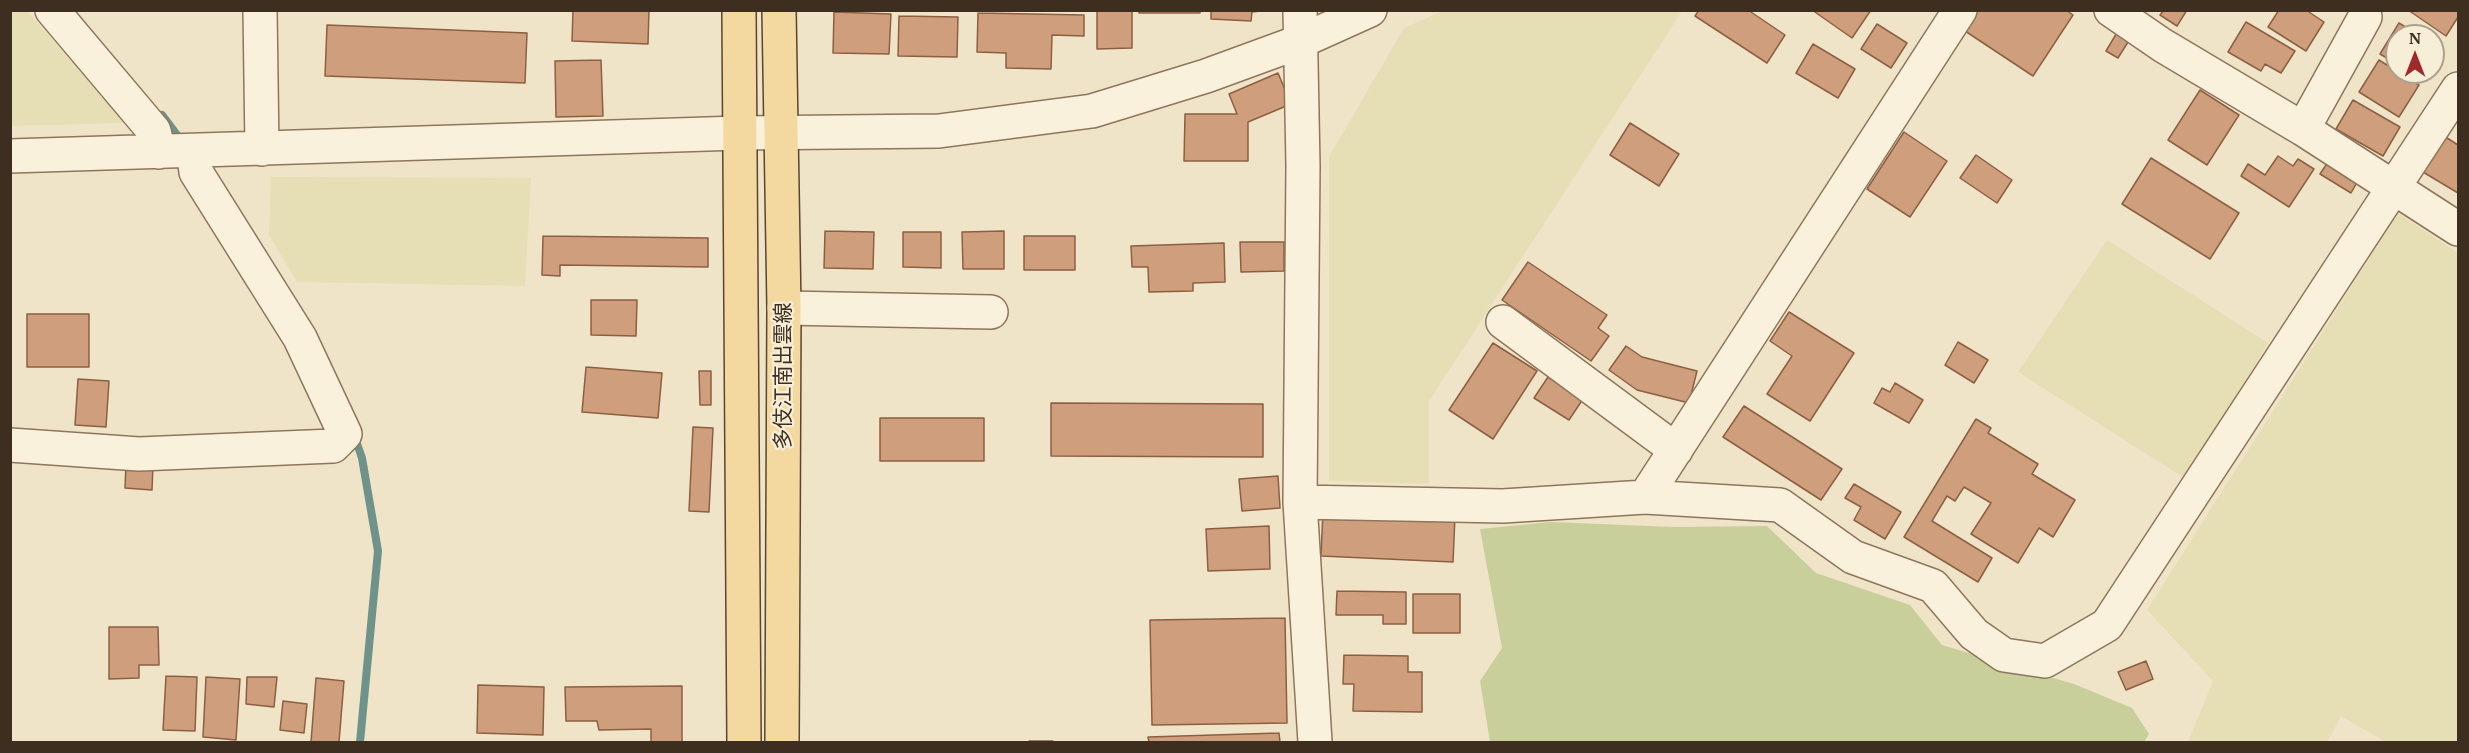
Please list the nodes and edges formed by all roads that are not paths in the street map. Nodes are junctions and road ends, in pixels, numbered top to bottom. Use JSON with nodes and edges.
{"nodes":[{"id":1,"x":52,"y":10,"type":"edge"},
{"id":2,"x":260,"y":10,"type":"edge"},
{"id":3,"x":738,"y":10,"type":"edge"},
{"id":4,"x":778,"y":10,"type":"edge"},
{"id":5,"x":1370,"y":10,"type":"edge"},
{"id":6,"x":1959,"y":10,"type":"edge"},
{"id":7,"x":2111,"y":10,"type":"edge"},
{"id":8,"x":2365,"y":17,"type":"dead end"},
{"id":9,"x":1300,"y":26,"type":"edge"},
{"id":10,"x":2458,"y":89,"type":"edge"},
{"id":11,"x":2303,"y":129,"type":"junction"},
{"id":12,"x":781,"y":132,"type":"junction"},
{"id":13,"x":740,"y":133,"type":"junction"},
{"id":14,"x":262,"y":149,"type":"junction"},
{"id":15,"x":193,"y":151,"type":"junction"},
{"id":16,"x":159,"y":152,"type":"junction"},
{"id":17,"x":10,"y":156,"type":"edge"},
{"id":18,"x":2395,"y":188,"type":"junction"},
{"id":19,"x":2458,"y":230,"type":"edge"},
{"id":20,"x":784,"y":308,"type":"junction"},
{"id":21,"x":991,"y":312,"type":"dead end"},
{"id":22,"x":1503,"y":322,"type":"dead end"},
{"id":23,"x":10,"y":445,"type":"edge"},
{"id":24,"x":1676,"y":450,"type":"junction"},
{"id":25,"x":1645,"y":497,"type":"junction"},
{"id":26,"x":1300,"y":502,"type":"junction"},
{"id":27,"x":744,"y":742,"type":"edge"},
{"id":28,"x":783,"y":742,"type":"edge"},
{"id":29,"x":1315,"y":742,"type":"edge"}],
"edges":[{"from":1,"to":16,"type":"street"},
{"from":2,"to":14,"type":"street"},
{"from":3,"to":13,"type":"main road","name":"多伎江南出雲線"},
{"from":4,"to":12,"type":"main road","name":"多伎江南出雲線"},
{"from":5,"to":9,"type":"street"},
{"from":6,"to":24,"type":"street"},
{"from":7,"to":11,"type":"street"},
{"from":8,"to":11,"type":"street"},
{"from":9,"to":12,"type":"street"},
{"from":9,"to":26,"type":"street"},
{"from":10,"to":18,"type":"street"},
{"from":11,"to":18,"type":"street"},
{"from":12,"to":13,"type":"street"},
{"from":12,"to":20,"type":"main road","name":"多伎江南出雲線"},
{"from":13,"to":14,"type":"street"},
{"from":13,"to":27,"type":"main road","name":"多伎江南出雲線"},
{"from":14,"to":15,"type":"street"},
{"from":15,"to":16,"type":"street"},
{"from":15,"to":23,"type":"street"},
{"from":16,"to":17,"type":"street"},
{"from":18,"to":19,"type":"street"},
{"from":18,"to":25,"type":"street"},
{"from":20,"to":21,"type":"street"},
{"from":20,"to":28,"type":"main road","name":"多伎江南出雲線"},
{"from":22,"to":24,"type":"street"},
{"from":24,"to":25,"type":"street"},
{"from":25,"to":26,"type":"street"},
{"from":26,"to":29,"type":"street"}]}
